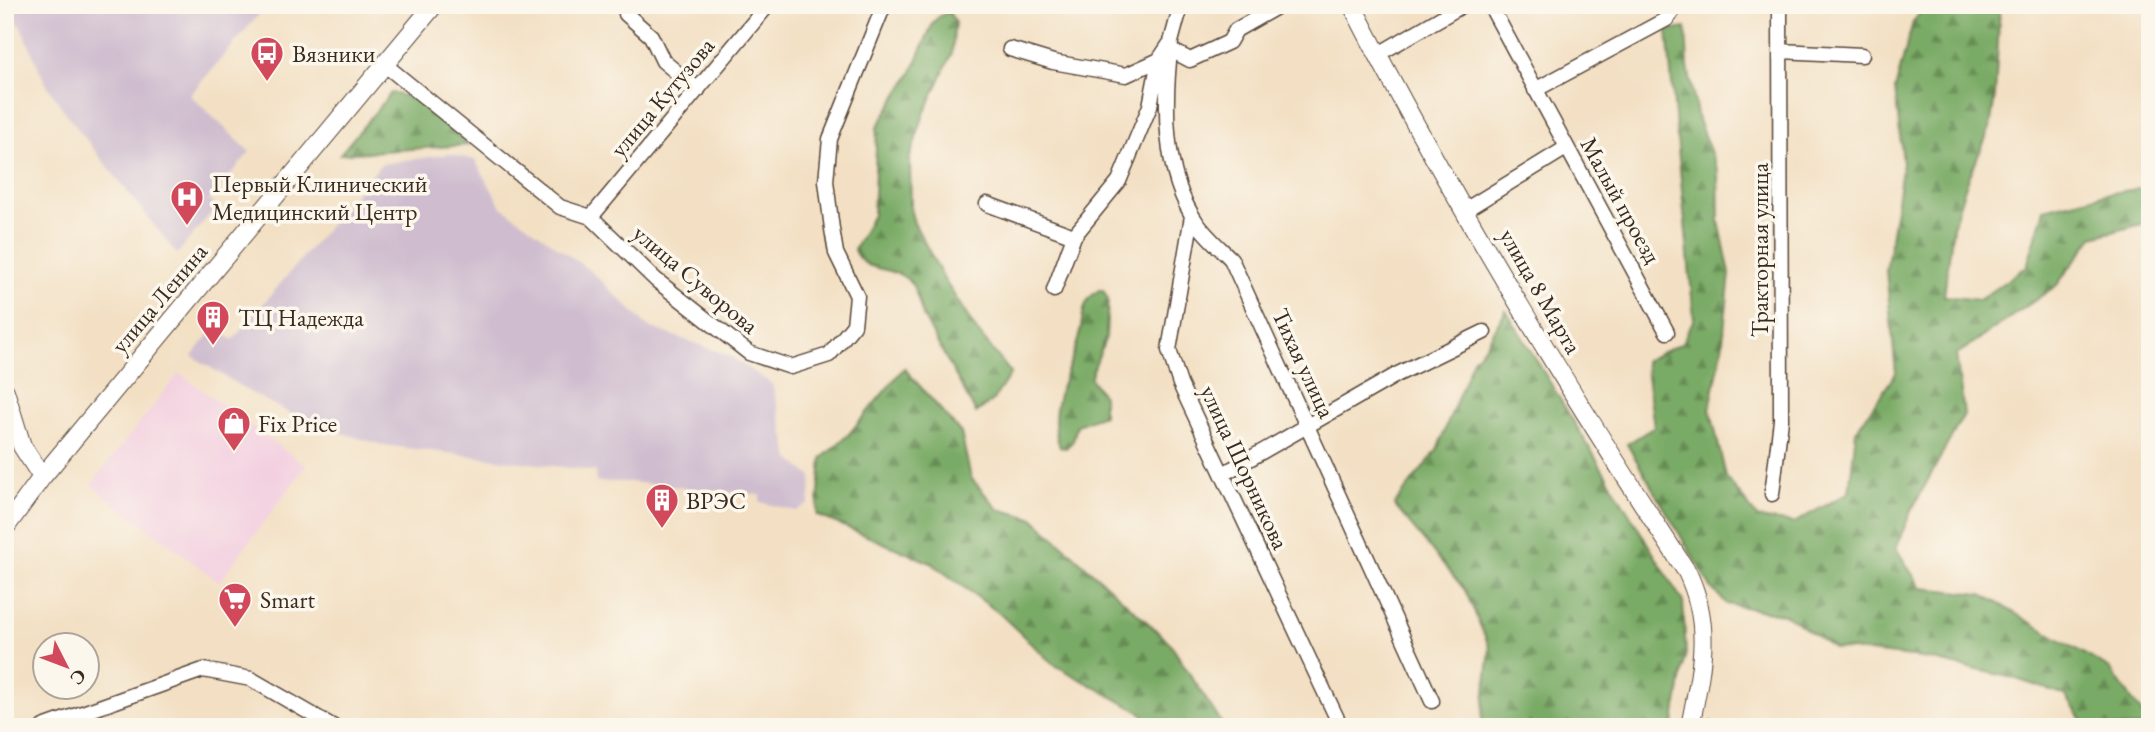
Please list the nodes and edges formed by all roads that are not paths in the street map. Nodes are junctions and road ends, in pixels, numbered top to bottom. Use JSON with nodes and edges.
{"nodes":[{"id":1,"x":434,"y":5,"type":"edge"},
{"id":2,"x":768,"y":5,"type":"edge"},
{"id":3,"x":884,"y":5,"type":"edge"},
{"id":4,"x":1181,"y":5,"type":"edge"},
{"id":5,"x":1280,"y":5,"type":"edge"},
{"id":6,"x":1352,"y":5,"type":"edge"},
{"id":7,"x":1463,"y":5,"type":"edge"},
{"id":8,"x":1490,"y":5,"type":"edge"},
{"id":9,"x":1677,"y":5,"type":"edge"},
{"id":10,"x":1780,"y":5,"type":"edge"},
{"id":11,"x":626,"y":14,"type":"dead end"},
{"id":12,"x":1171,"y":46,"type":"junction"},
{"id":13,"x":1010,"y":49,"type":"dead end"},
{"id":14,"x":1781,"y":51,"type":"junction"},
{"id":15,"x":1377,"y":55,"type":"junction"},
{"id":16,"x":1862,"y":55,"type":"dead end"},
{"id":17,"x":1159,"y":60,"type":"junction"},
{"id":18,"x":384,"y":64,"type":"junction"},
{"id":19,"x":698,"y":90,"type":"junction"},
{"id":20,"x":1535,"y":90,"type":"junction"},
{"id":21,"x":1566,"y":148,"type":"junction"},
{"id":22,"x":987,"y":204,"type":"dead end"},
{"id":23,"x":1465,"y":210,"type":"junction"},
{"id":24,"x":1192,"y":216,"type":"junction"},
{"id":25,"x":591,"y":217,"type":"junction"},
{"id":26,"x":1074,"y":236,"type":"junction"},
{"id":27,"x":1054,"y":290,"type":"dead end"},
{"id":28,"x":1483,"y":332,"type":"dead end"},
{"id":29,"x":1667,"y":332,"type":"dead end"},
{"id":30,"x":5,"y":391,"type":"edge"},
{"id":31,"x":1308,"y":426,"type":"junction"},
{"id":32,"x":1223,"y":474,"type":"junction"},
{"id":33,"x":42,"y":477,"type":"junction"},
{"id":34,"x":1772,"y":494,"type":"dead end"},
{"id":35,"x":5,"y":528,"type":"edge"},
{"id":36,"x":1432,"y":701,"type":"dead end"},
{"id":37,"x":1690,"y":725,"type":"edge"},
{"id":38,"x":43,"y":727,"type":"edge"},
{"id":39,"x":334,"y":727,"type":"edge"},
{"id":40,"x":1341,"y":727,"type":"edge"},
{"id":41,"x":1714,"y":727,"type":"edge"}],
"edges":[{"from":1,"to":18,"type":"main road","name":"улица Ленина"},
{"from":2,"to":19,"type":"street","name":"улица Кутузова"},
{"from":3,"to":25,"type":"street","name":"улица Суворова"},
{"from":4,"to":12,"type":"street"},
{"from":5,"to":12,"type":"street"},
{"from":6,"to":15,"type":"main road","name":"улица 8 Марта"},
{"from":7,"to":15,"type":"street"},
{"from":8,"to":20,"type":"street","name":"Малый проезд"},
{"from":9,"to":20,"type":"street"},
{"from":10,"to":14,"type":"street","name":"Тракторная улица"},
{"from":11,"to":19,"type":"street"},
{"from":12,"to":17,"type":"street"},
{"from":12,"to":24,"type":"street","name":"Тихая улица"},
{"from":13,"to":17,"type":"street"},
{"from":14,"to":16,"type":"street"},
{"from":14,"to":34,"type":"street","name":"Тракторная улица"},
{"from":15,"to":23,"type":"main road","name":"улица 8 Марта"},
{"from":17,"to":26,"type":"street"},
{"from":18,"to":25,"type":"street","name":"улица Суворова"},
{"from":18,"to":33,"type":"main road","name":"улица Ленина"},
{"from":19,"to":25,"type":"street","name":"улица Кутузова"},
{"from":20,"to":21,"type":"street","name":"Малый проезд"},
{"from":21,"to":23,"type":"street"},
{"from":21,"to":29,"type":"street","name":"Малый проезд"},
{"from":22,"to":26,"type":"street"},
{"from":23,"to":37,"type":"main road","name":"улица 8 Марта"},
{"from":24,"to":31,"type":"street","name":"Тихая улица"},
{"from":24,"to":32,"type":"street","name":"улица Шорникова"},
{"from":26,"to":27,"type":"street"},
{"from":28,"to":31,"type":"street"},
{"from":30,"to":33,"type":"main road"},
{"from":31,"to":32,"type":"street"},
{"from":31,"to":36,"type":"street","name":"Тихая улица"},
{"from":32,"to":40,"type":"street","name":"улица Шорникова"},
{"from":33,"to":35,"type":"main road","name":"улица Ленина"},
{"from":37,"to":41,"type":"street"},
{"from":38,"to":39,"type":"street"}]}
